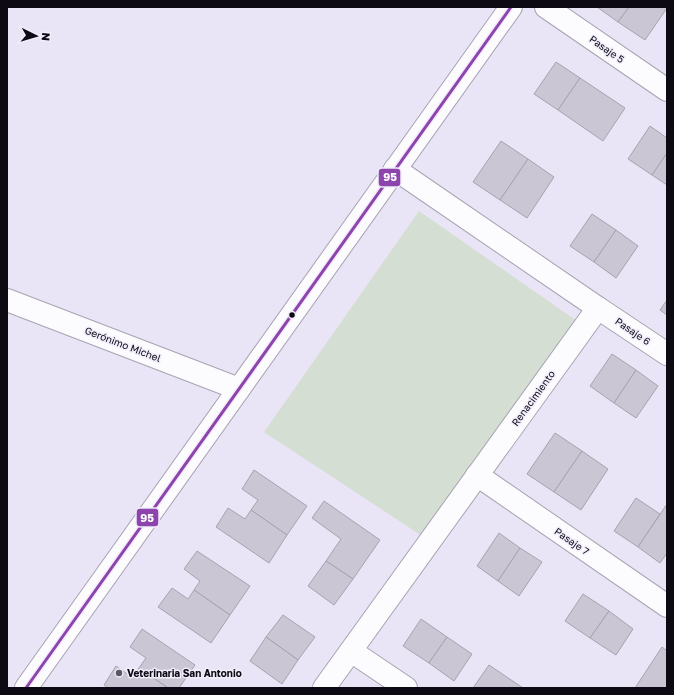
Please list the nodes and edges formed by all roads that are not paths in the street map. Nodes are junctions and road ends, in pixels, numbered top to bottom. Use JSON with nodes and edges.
{"nodes":[{"id":1,"x":511,"y":7,"type":"edge"},
{"id":2,"x":546,"y":7,"type":"edge"},
{"id":3,"x":667,"y":90,"type":"edge"},
{"id":4,"x":395,"y":169,"type":"junction"},
{"id":5,"x":7,"y":300,"type":"edge"},
{"id":6,"x":598,"y":308,"type":"junction"},
{"id":7,"x":667,"y":354,"type":"edge"},
{"id":8,"x":239,"y":389,"type":"junction"},
{"id":9,"x":477,"y":475,"type":"junction"},
{"id":10,"x":667,"y":606,"type":"edge"},
{"id":11,"x":351,"y":651,"type":"junction"},
{"id":12,"x":30,"y":686,"type":"edge"},
{"id":13,"x":324,"y":688,"type":"edge"},
{"id":14,"x":406,"y":688,"type":"edge"}],
"edges":[{"from":1,"to":4,"type":"street"},
{"from":2,"to":3,"type":"street","name":"Pasaje 5"},
{"from":4,"to":6,"type":"street"},
{"from":4,"to":8,"type":"street"},
{"from":5,"to":8,"type":"street","name":"Gerónimo Michel"},
{"from":6,"to":7,"type":"street","name":"Pasaje 6"},
{"from":6,"to":9,"type":"street","name":"Renacimiento"},
{"from":8,"to":12,"type":"street"},
{"from":9,"to":10,"type":"street","name":"Pasaje 7"},
{"from":9,"to":11,"type":"street","name":"Renacimiento"},
{"from":11,"to":13,"type":"street","name":"Renacimiento"},
{"from":11,"to":14,"type":"street"}]}
